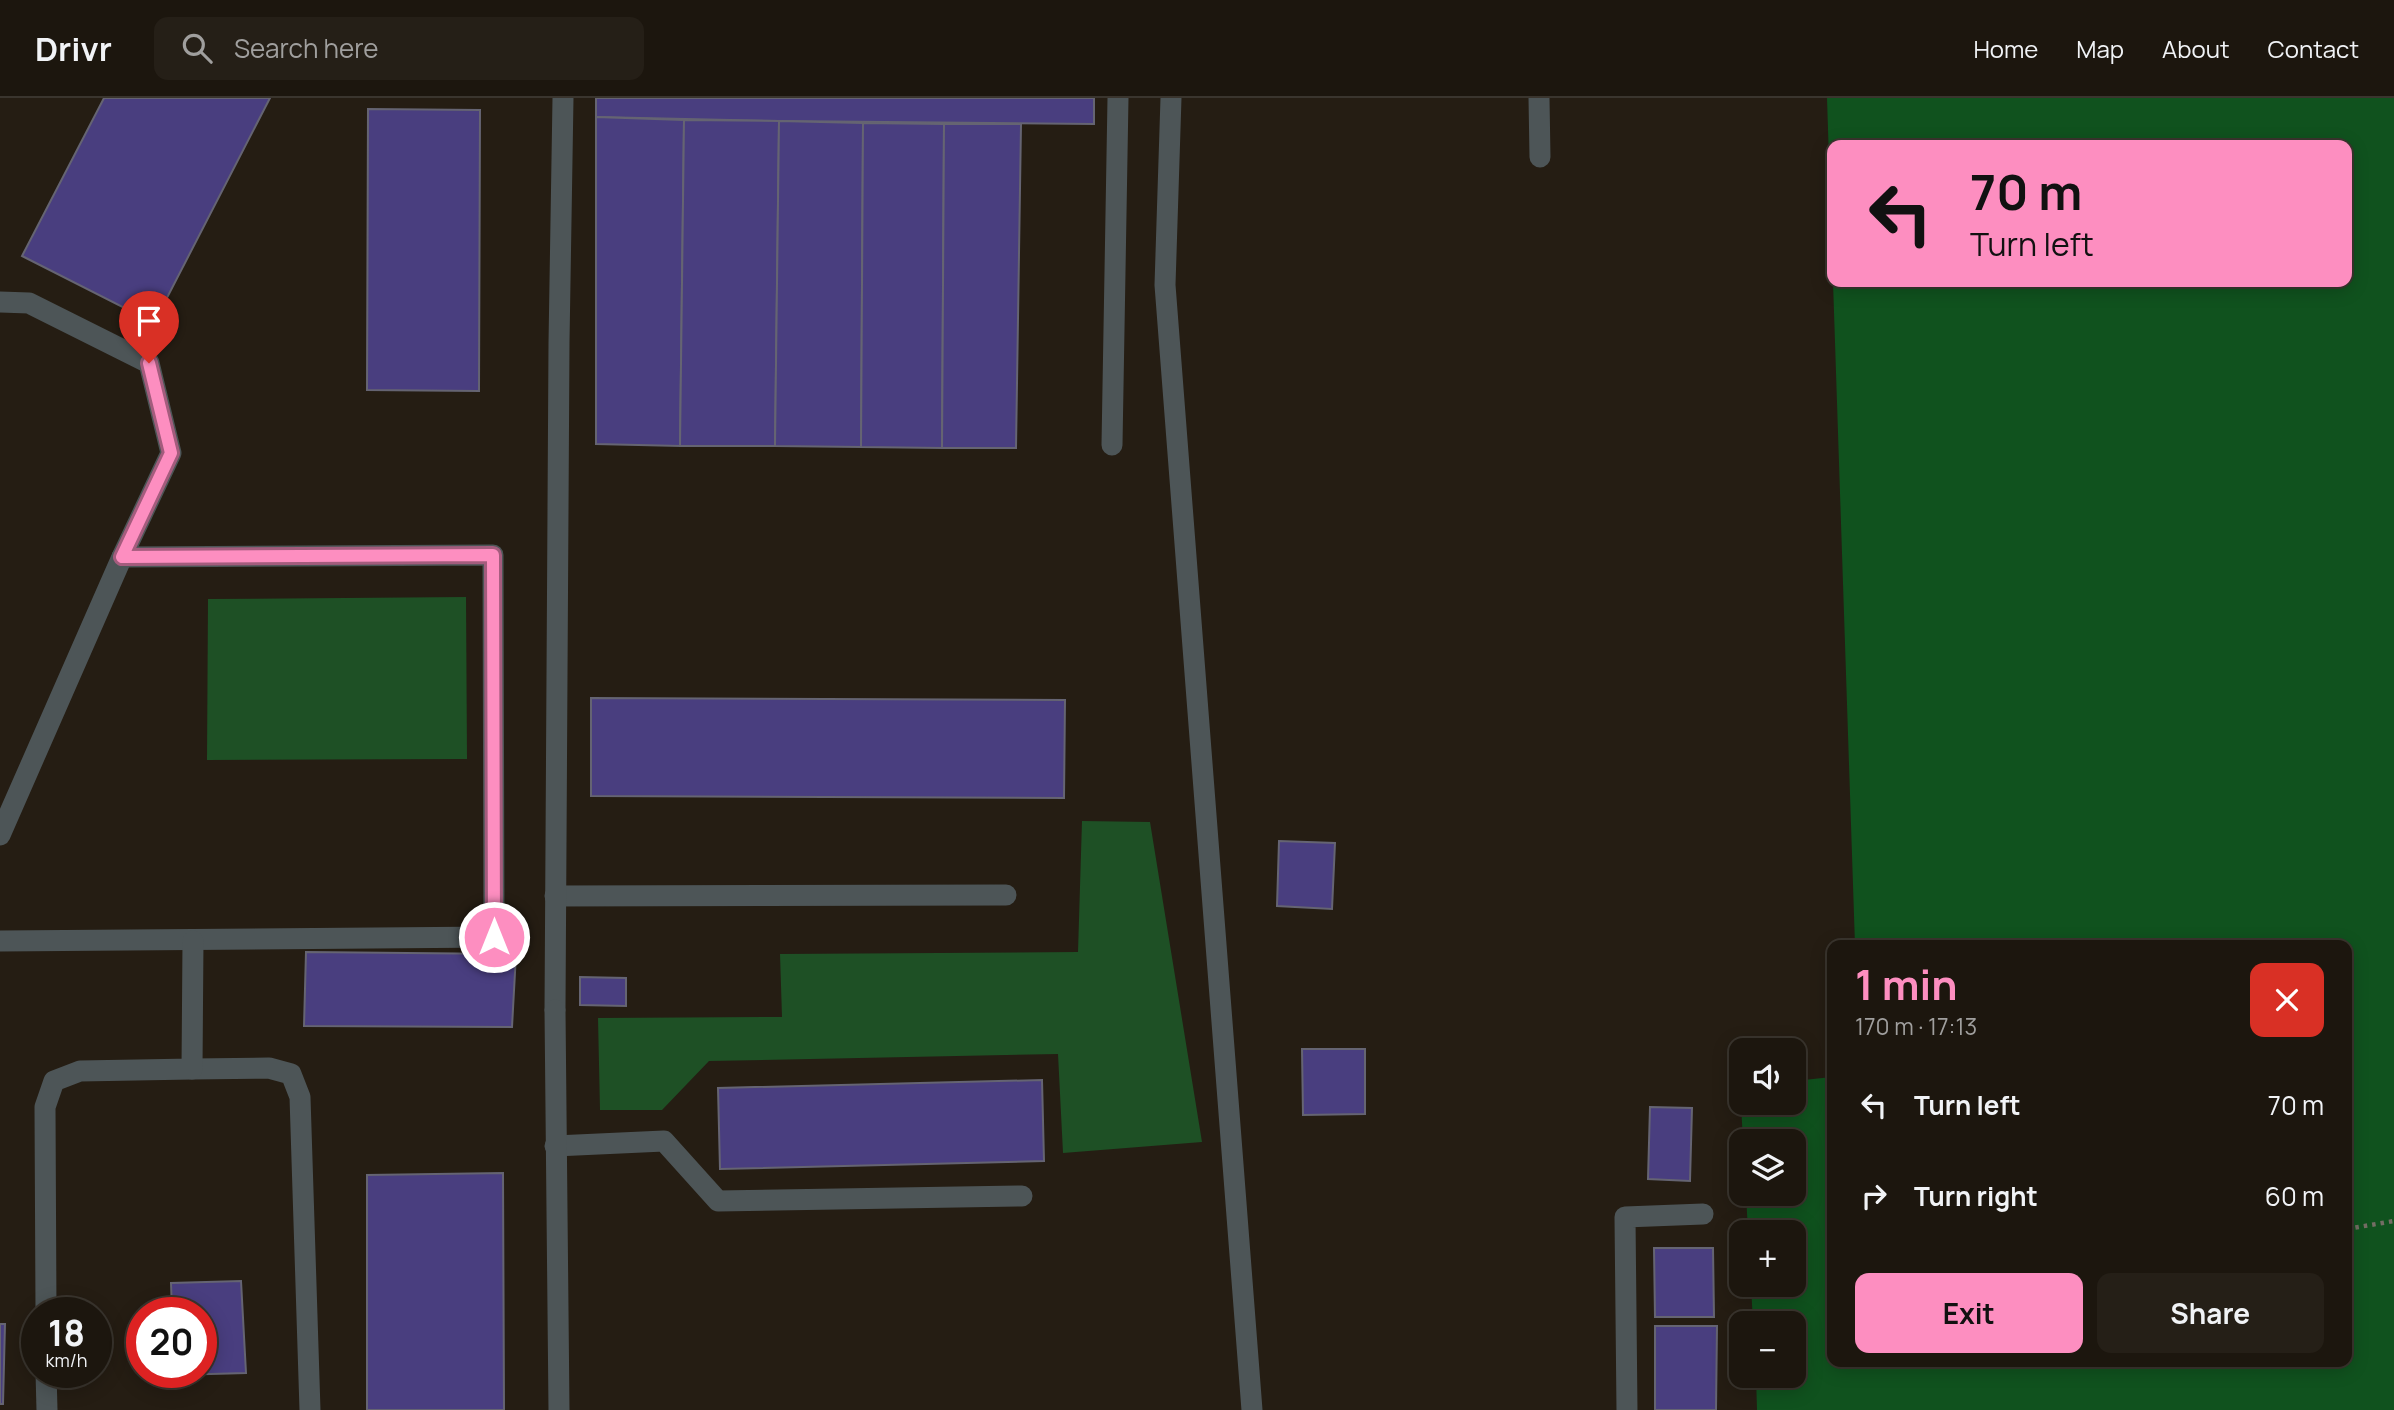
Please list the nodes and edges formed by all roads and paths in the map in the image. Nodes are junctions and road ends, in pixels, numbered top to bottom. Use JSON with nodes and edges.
{"nodes":[{"id":1,"x":563,"y":98,"type":"edge"},
{"id":2,"x":1118,"y":98,"type":"edge"},
{"id":3,"x":1171,"y":98,"type":"edge"},
{"id":4,"x":1539,"y":98,"type":"edge"},
{"id":5,"x":1541,"y":157,"type":"dead end"},
{"id":6,"x":0,"y":302,"type":"edge"},
{"id":7,"x":1112,"y":445,"type":"dead end"},
{"id":8,"x":122,"y":557,"type":"junction"},
{"id":9,"x":0,"y":835,"type":"edge"},
{"id":10,"x":1006,"y":895,"type":"dead end"},
{"id":11,"x":555,"y":896,"type":"junction"},
{"id":12,"x":0,"y":941,"type":"edge"},
{"id":13,"x":192,"y":941,"type":"junction"},
{"id":14,"x":192,"y":1069,"type":"junction"},
{"id":15,"x":555,"y":1146,"type":"junction"},
{"id":16,"x":1022,"y":1196,"type":"dead end"},
{"id":17,"x":1703,"y":1214,"type":"dead end"},
{"id":18,"x":2394,"y":1221,"type":"edge"},
{"id":19,"x":2352,"y":1228,"type":"edge"},
{"id":20,"x":46,"y":1297,"type":"edge"},
{"id":21,"x":46,"y":1388,"type":"edge"},
{"id":22,"x":47,"y":1410,"type":"edge"},
{"id":23,"x":310,"y":1410,"type":"edge"},
{"id":24,"x":559,"y":1410,"type":"edge"},
{"id":25,"x":1252,"y":1410,"type":"edge"},
{"id":26,"x":1627,"y":1410,"type":"edge"}],
"edges":[{"from":1,"to":11,"type":"street"},
{"from":2,"to":7,"type":"street"},
{"from":3,"to":25,"type":"street"},
{"from":4,"to":5,"type":"street"},
{"from":6,"to":8,"type":"street"},
{"from":8,"to":9,"type":"street"},
{"from":8,"to":13,"type":"street"},
{"from":10,"to":11,"type":"street"},
{"from":11,"to":15,"type":"street"},
{"from":12,"to":13,"type":"street"},
{"from":13,"to":14,"type":"street"},
{"from":14,"to":20,"type":"street"},
{"from":14,"to":23,"type":"street"},
{"from":15,"to":16,"type":"street"},
{"from":15,"to":24,"type":"street"},
{"from":17,"to":26,"type":"street"},
{"from":18,"to":19,"type":"path"},
{"from":21,"to":22,"type":"street"}]}
